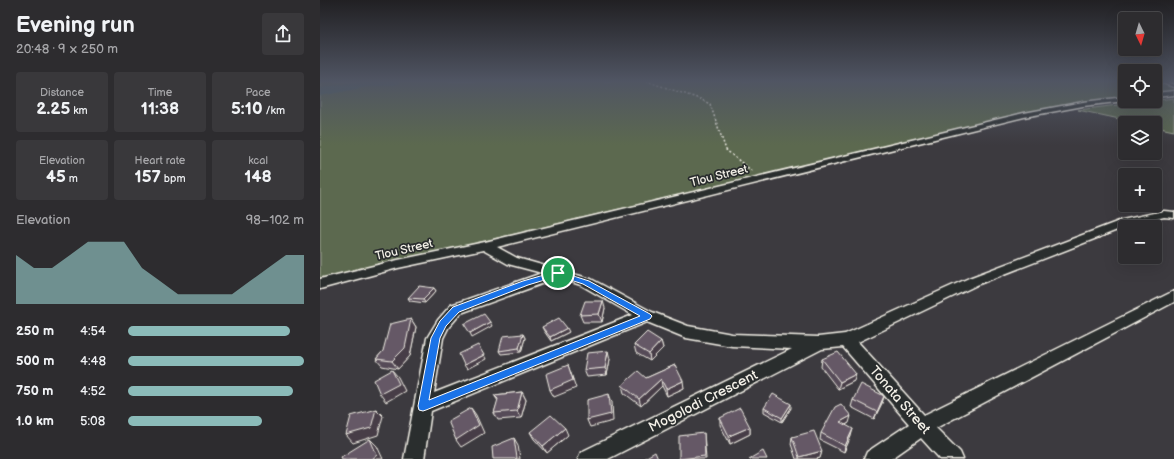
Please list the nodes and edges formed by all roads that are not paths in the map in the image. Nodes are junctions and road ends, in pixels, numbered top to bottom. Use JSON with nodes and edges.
{"nodes":[{"id":1,"x":1096,"y":102,"type":"edge"},
{"id":2,"x":1174,"y":215,"type":"edge"},
{"id":3,"x":485,"y":246,"type":"junction"},
{"id":4,"x":558,"y":273,"type":"junction"},
{"id":5,"x":320,"y":284,"type":"edge"},
{"id":6,"x":1174,"y":296,"type":"edge"},
{"id":7,"x":648,"y":316,"type":"junction"},
{"id":8,"x":847,"y":340,"type":"junction"},
{"id":9,"x":818,"y":343,"type":"junction"},
{"id":10,"x":423,"y":406,"type":"junction"},
{"id":11,"x":922,"y":426,"type":"junction"},
{"id":12,"x":414,"y":459,"type":"edge"},
{"id":13,"x":588,"y":459,"type":"edge"},
{"id":14,"x":874,"y":459,"type":"edge"},
{"id":15,"x":953,"y":459,"type":"edge"}],
"edges":[{"from":1,"to":3,"type":"street","name":"Tlou Street"},
{"from":2,"to":8,"type":"street","name":"Mogolodi Crescent"},
{"from":3,"to":4,"type":"street","name":"Mogolodi Crescent"},
{"from":3,"to":5,"type":"street","name":"Tlou Street"},
{"from":4,"to":7,"type":"street","name":"Mogolodi Crescent"},
{"from":4,"to":10,"type":"street"},
{"from":6,"to":11,"type":"street"},
{"from":7,"to":9,"type":"street","name":"Mogolodi Crescent"},
{"from":7,"to":10,"type":"street"},
{"from":8,"to":9,"type":"street","name":"Mogolodi Crescent"},
{"from":8,"to":11,"type":"street","name":"Tonata Street"},
{"from":9,"to":13,"type":"street","name":"Mogolodi Crescent"},
{"from":10,"to":12,"type":"street"},
{"from":11,"to":14,"type":"street"},
{"from":11,"to":15,"type":"street","name":"Tonata Street"}]}
